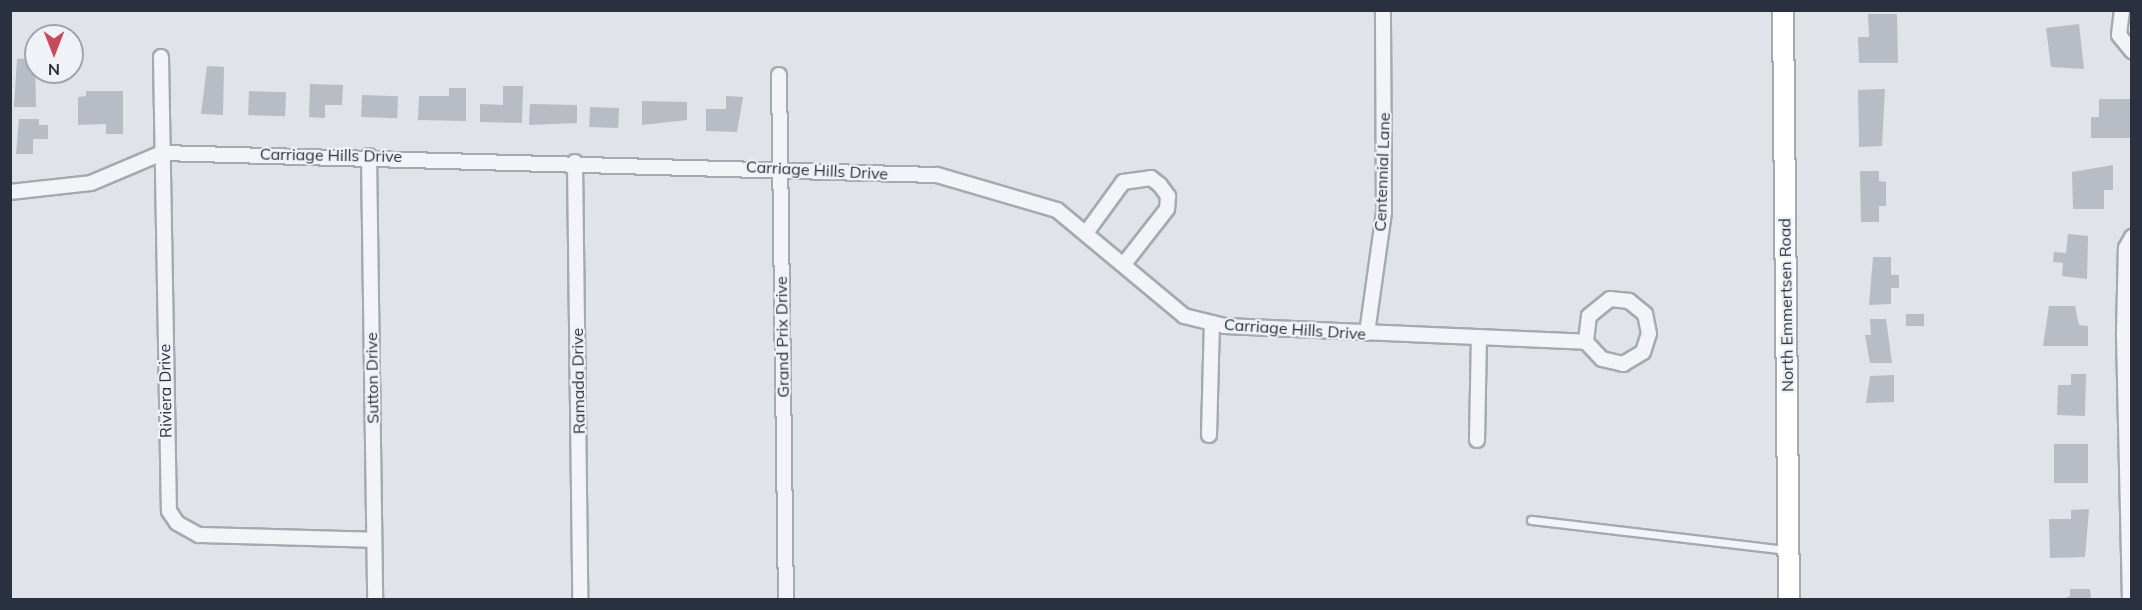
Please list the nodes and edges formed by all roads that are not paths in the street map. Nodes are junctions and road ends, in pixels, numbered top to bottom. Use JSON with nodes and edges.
{"nodes":[{"id":1,"x":1383,"y":10,"type":"edge"},
{"id":2,"x":1783,"y":10,"type":"edge"},
{"id":3,"x":2122,"y":10,"type":"edge"},
{"id":4,"x":2132,"y":51,"type":"edge"},
{"id":5,"x":161,"y":57,"type":"dead end"},
{"id":6,"x":779,"y":75,"type":"dead end"},
{"id":7,"x":162,"y":153,"type":"junction"},
{"id":8,"x":369,"y":156,"type":"junction"},
{"id":9,"x":575,"y":162,"type":"junction"},
{"id":10,"x":780,"y":168,"type":"junction"},
{"id":11,"x":10,"y":192,"type":"edge"},
{"id":12,"x":1086,"y":234,"type":"junction"},
{"id":13,"x":2132,"y":237,"type":"edge"},
{"id":14,"x":1124,"y":264,"type":"junction"},
{"id":15,"x":1212,"y":323,"type":"junction"},
{"id":16,"x":1367,"y":333,"type":"junction"},
{"id":17,"x":1479,"y":337,"type":"junction"},
{"id":18,"x":1586,"y":342,"type":"junction"},
{"id":19,"x":1209,"y":435,"type":"dead end"},
{"id":20,"x":1477,"y":440,"type":"dead end"},
{"id":21,"x":2130,"y":483,"type":"edge"},
{"id":22,"x":1531,"y":520,"type":"dead end"},
{"id":23,"x":374,"y":540,"type":"junction"},
{"id":24,"x":1788,"y":551,"type":"junction"},
{"id":25,"x":375,"y":600,"type":"edge"},
{"id":26,"x":580,"y":600,"type":"edge"},
{"id":27,"x":786,"y":600,"type":"edge"},
{"id":28,"x":1789,"y":600,"type":"edge"},
{"id":29,"x":2130,"y":600,"type":"edge"}],
"edges":[{"from":1,"to":16,"type":"street","name":"Centennial Lane"},
{"from":2,"to":24,"type":"street","name":"North Emmertsen Road"},
{"from":3,"to":4,"type":"street"},
{"from":5,"to":7,"type":"street","name":"Riviera Drive"},
{"from":6,"to":10,"type":"street","name":"Grand Prix Drive"},
{"from":7,"to":8,"type":"street","name":"Carriage Hills Drive"},
{"from":7,"to":11,"type":"street","name":"Carriage Hills Drive"},
{"from":7,"to":23,"type":"street","name":"Riviera Drive"},
{"from":8,"to":9,"type":"street","name":"Carriage Hills Drive"},
{"from":8,"to":23,"type":"street","name":"Sutton Drive"},
{"from":9,"to":10,"type":"street","name":"Carriage Hills Drive"},
{"from":9,"to":26,"type":"street","name":"Ramada Drive"},
{"from":10,"to":12,"type":"street","name":"Carriage Hills Drive"},
{"from":10,"to":27,"type":"street","name":"Grand Prix Drive"},
{"from":12,"to":14,"type":"street","name":"Carriage Hills Drive"},
{"from":12,"to":14,"type":"street"},
{"from":13,"to":21,"type":"street"},
{"from":14,"to":15,"type":"street","name":"Carriage Hills Drive"},
{"from":15,"to":16,"type":"street","name":"Carriage Hills Drive"},
{"from":15,"to":19,"type":"street"},
{"from":16,"to":17,"type":"street","name":"Carriage Hills Drive"},
{"from":17,"to":18,"type":"street","name":"Carriage Hills Drive"},
{"from":17,"to":20,"type":"street"},
{"from":18,"to":18,"type":"street"},
{"from":21,"to":29,"type":"street"},
{"from":22,"to":24,"type":"lane"},
{"from":23,"to":25,"type":"street","name":"Sutton Drive"},
{"from":24,"to":28,"type":"street","name":"North Emmertsen Road"}]}
